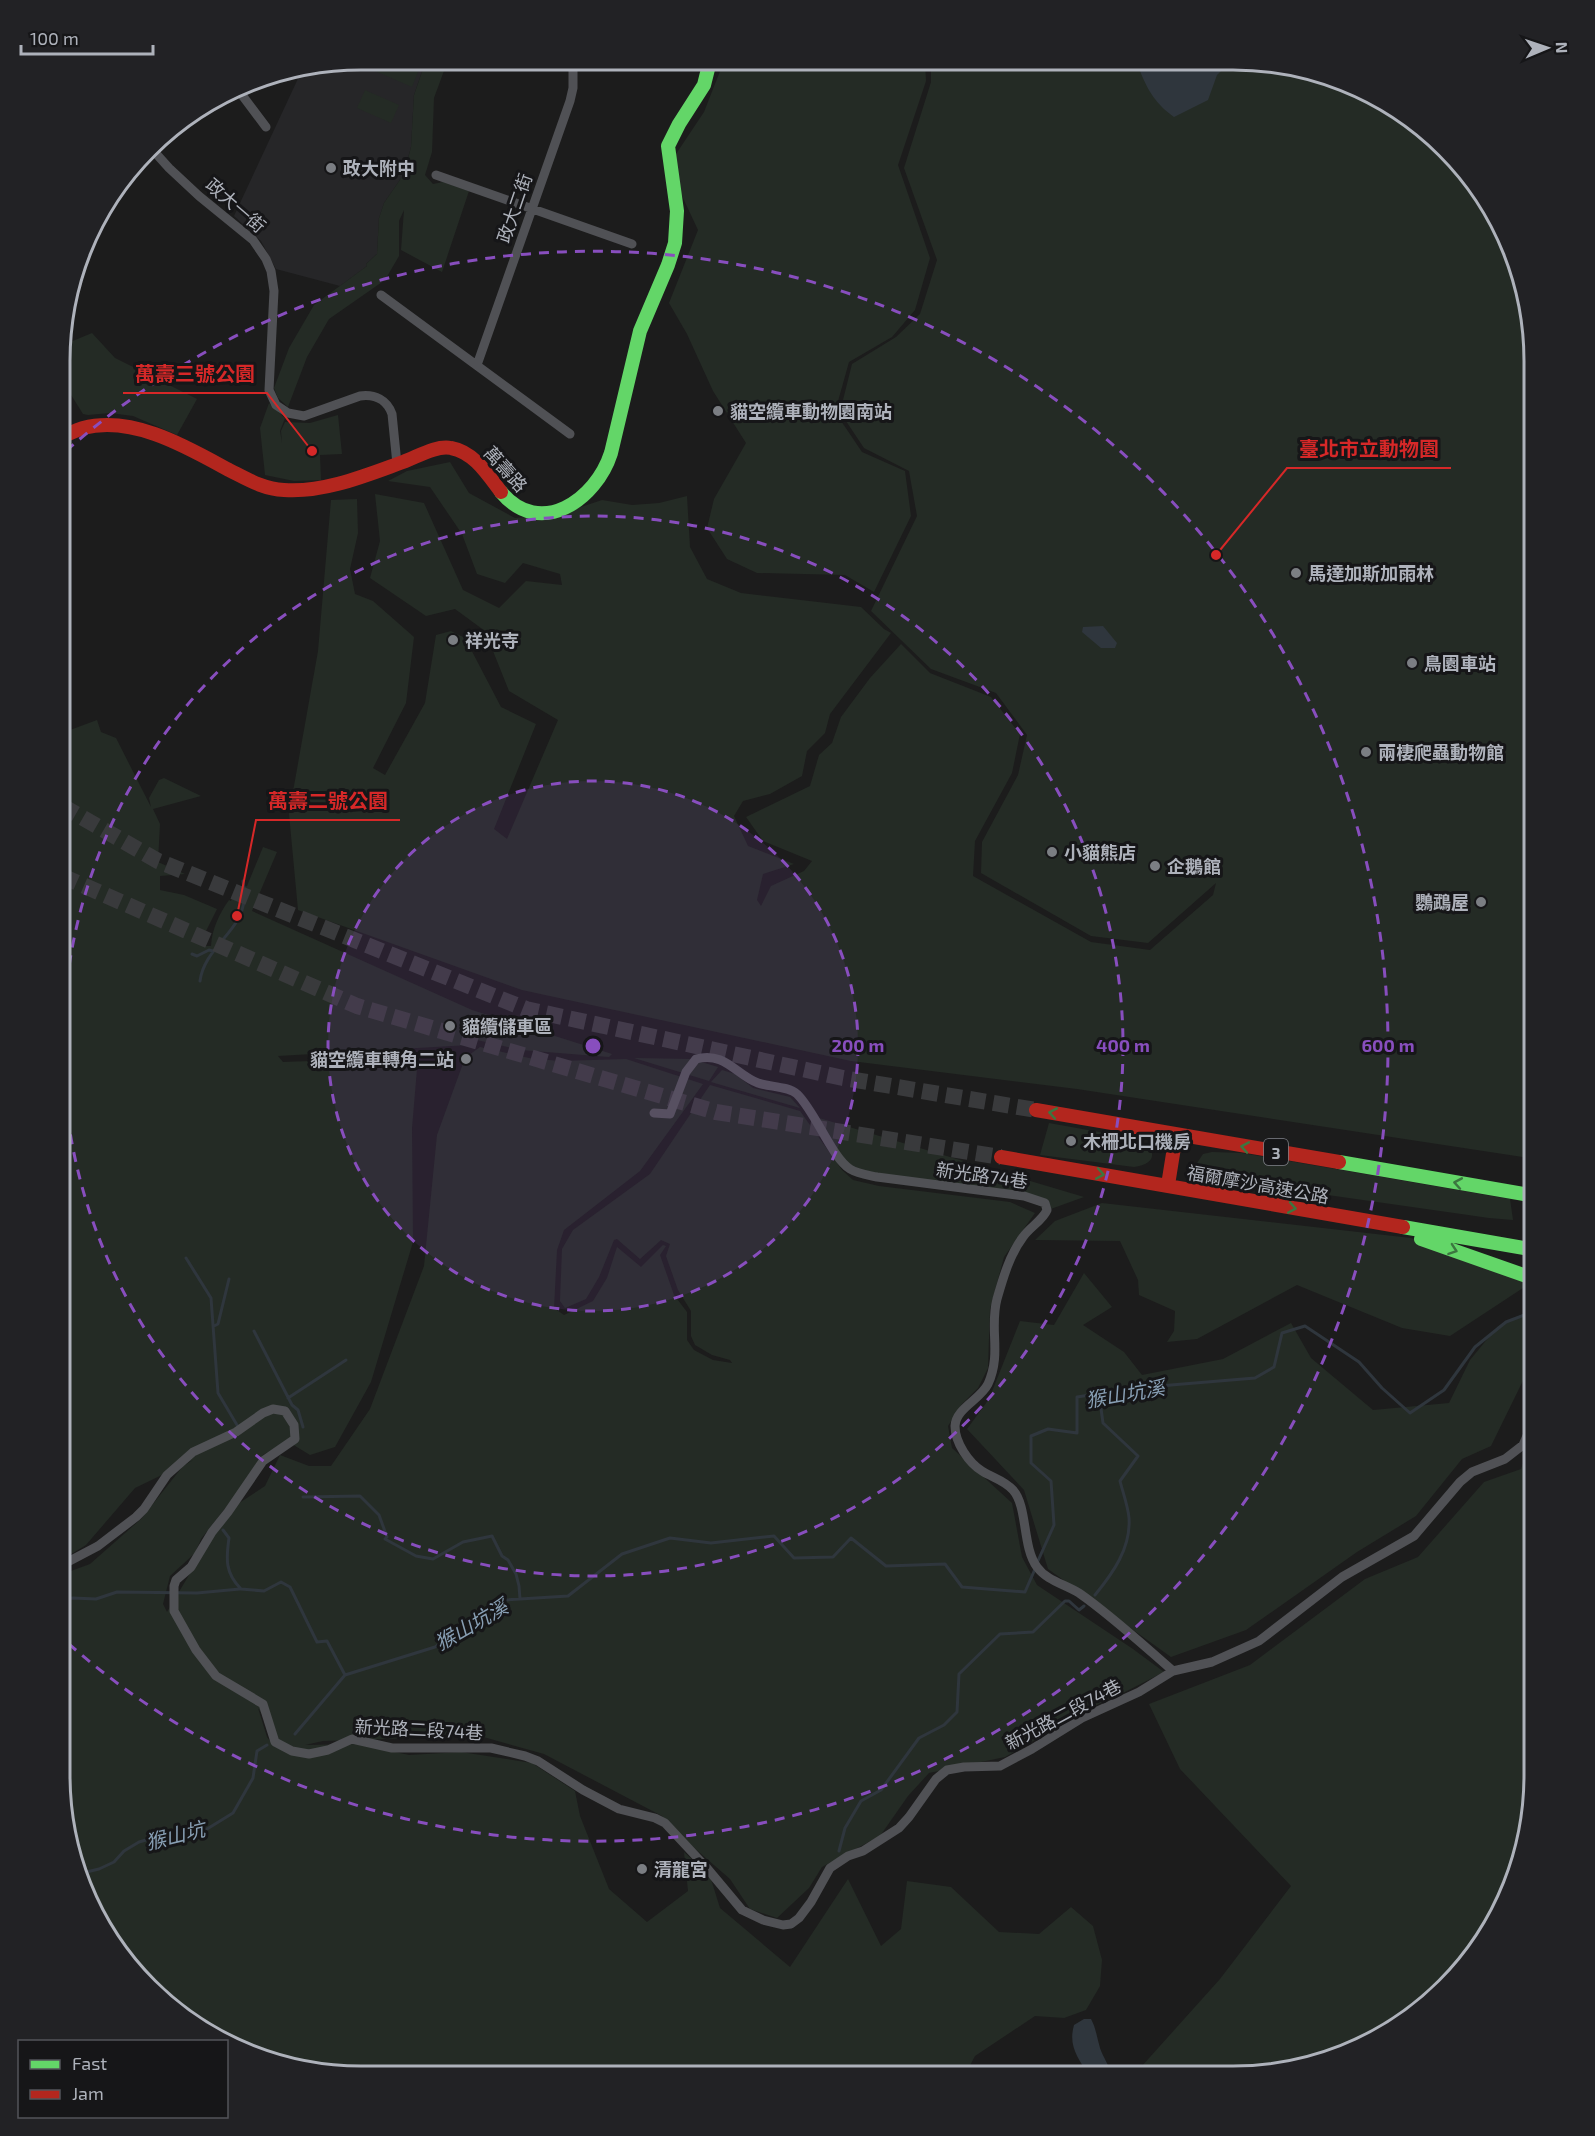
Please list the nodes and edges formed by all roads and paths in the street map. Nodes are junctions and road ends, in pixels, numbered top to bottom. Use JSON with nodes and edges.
{"nodes":[{"id":1,"x":573,"y":70,"type":"edge"},
{"id":2,"x":709,"y":70,"type":"edge"},
{"id":3,"x":243,"y":96,"type":"edge"},
{"id":4,"x":266,"y":127,"type":"dead end"},
{"id":5,"x":158,"y":155,"type":"edge"},
{"id":6,"x":436,"y":174,"type":"dead end"},
{"id":7,"x":532,"y":208,"type":"junction"},
{"id":8,"x":632,"y":244,"type":"dead end"},
{"id":9,"x":381,"y":295,"type":"dead end"},
{"id":10,"x":477,"y":365,"type":"junction"},
{"id":11,"x":70,"y":434,"type":"edge"},
{"id":12,"x":570,"y":434,"type":"dead end"},
{"id":13,"x":397,"y":464,"type":"junction"},
{"id":14,"x":1036,"y":1110,"type":"tunnel mouth"},
{"id":15,"x":654,"y":1113,"type":"dead end"},
{"id":16,"x":1176,"y":1135,"type":"junction"},
{"id":17,"x":1001,"y":1156,"type":"tunnel mouth"},
{"id":18,"x":1168,"y":1185,"type":"junction"},
{"id":19,"x":1524,"y":1194,"type":"edge"},
{"id":20,"x":1378,"y":1224,"type":"junction"},
{"id":21,"x":1524,"y":1248,"type":"edge"},
{"id":22,"x":1524,"y":1276,"type":"edge"},
{"id":23,"x":1524,"y":1443,"type":"edge"},
{"id":24,"x":70,"y":1561,"type":"edge"},
{"id":25,"x":1173,"y":1671,"type":"junction"}],
"edges":[{"from":1,"to":7,"type":"street","name":"政大二街"},
{"from":2,"to":13,"type":"main road","name":"萬壽路"},
{"from":3,"to":4,"type":"street"},
{"from":5,"to":13,"type":"street","name":"政大一街"},
{"from":6,"to":7,"type":"street"},
{"from":7,"to":8,"type":"street"},
{"from":7,"to":10,"type":"street","name":"政大二街"},
{"from":9,"to":10,"type":"street"},
{"from":10,"to":12,"type":"street"},
{"from":11,"to":13,"type":"main road","name":"萬壽路"},
{"from":16,"to":14,"type":"main road","name":"福爾摩沙高速公路","number":"3","one_way":true},
{"from":15,"to":25,"type":"street","name":"新光路74巷"},
{"from":16,"to":18,"type":"main road"},
{"from":19,"to":16,"type":"main road","name":"福爾摩沙高速公路","number":"3","one_way":true},
{"from":17,"to":18,"type":"main road","name":"福爾摩沙高速公路","one_way":true},
{"from":18,"to":20,"type":"main road","name":"福爾摩沙高速公路","one_way":true},
{"from":20,"to":21,"type":"main road","name":"福爾摩沙高速公路"},
{"from":20,"to":22,"type":"main road","one_way":true},
{"from":23,"to":25,"type":"street","name":"新光路二段74巷"},
{"from":24,"to":25,"type":"street","name":"新光路二段74巷"}]}
